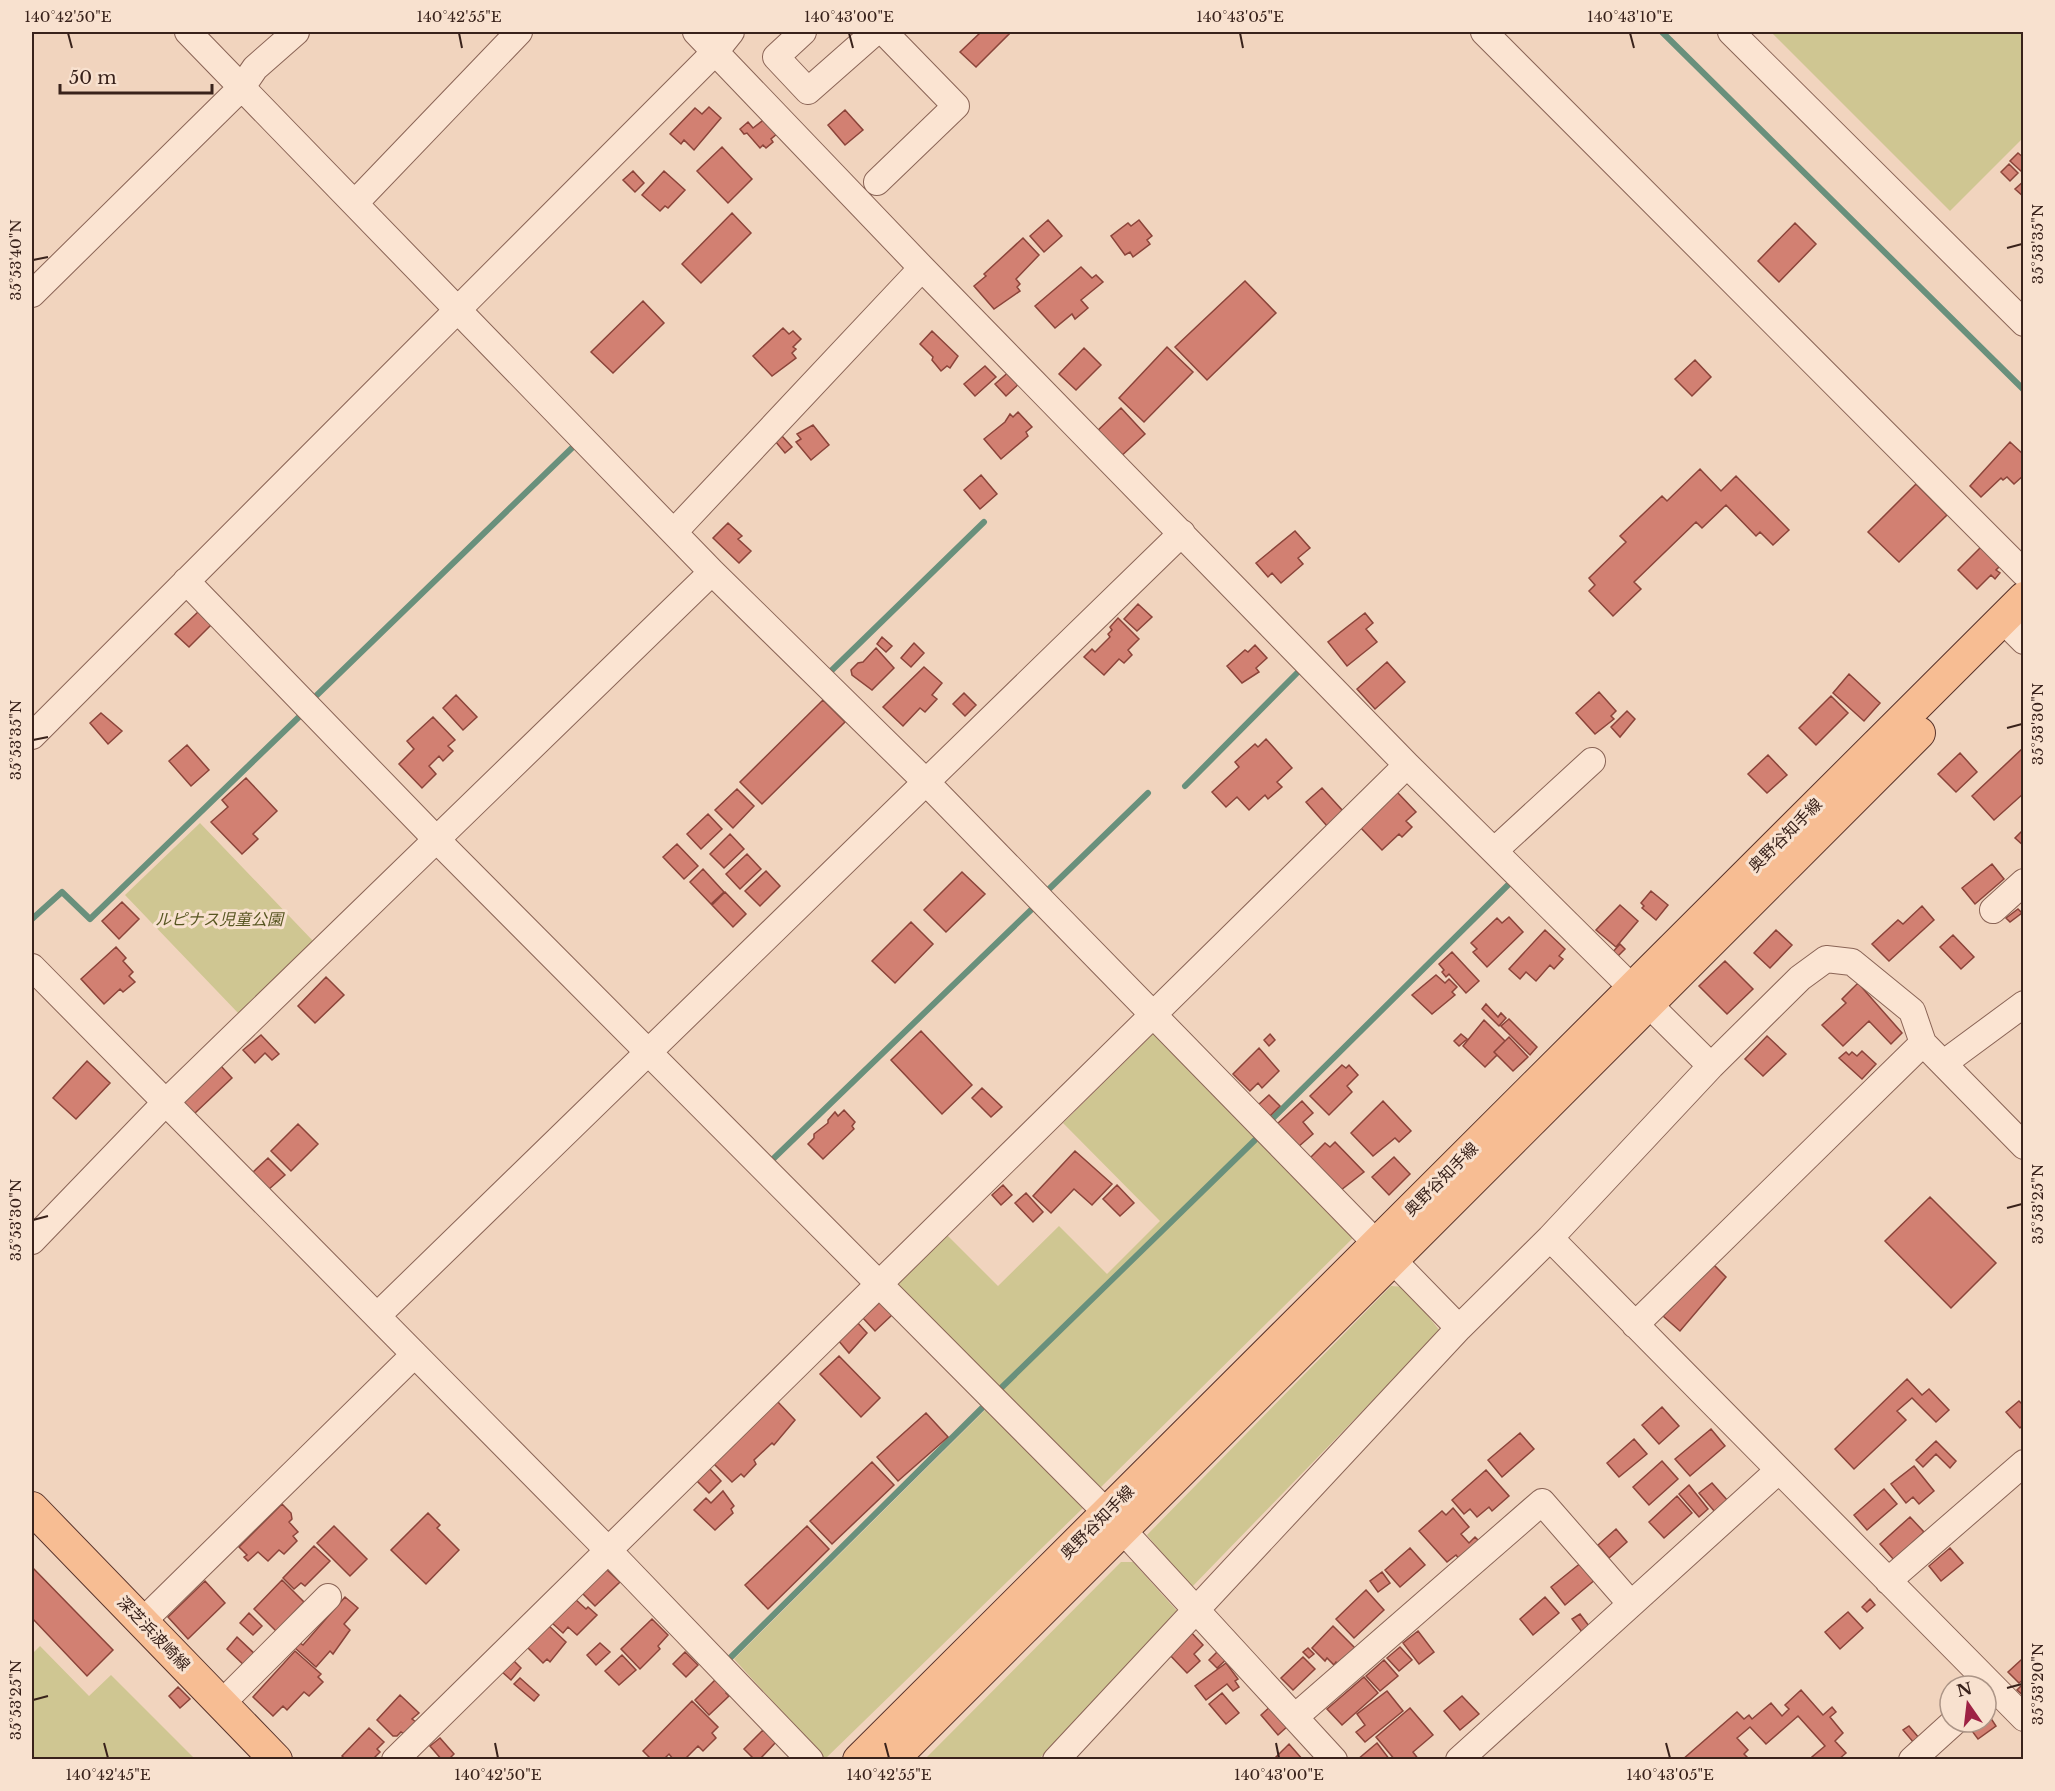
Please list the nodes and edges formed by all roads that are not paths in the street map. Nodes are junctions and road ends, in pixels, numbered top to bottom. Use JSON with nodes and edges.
{"nodes":[{"id":1,"x":188,"y":32,"type":"edge"},
{"id":2,"x":296,"y":32,"type":"edge"},
{"id":3,"x":519,"y":32,"type":"edge"},
{"id":4,"x":696,"y":32,"type":"edge"},
{"id":5,"x":731,"y":32,"type":"edge"},
{"id":6,"x":803,"y":32,"type":"edge"},
{"id":7,"x":875,"y":32,"type":"edge"},
{"id":8,"x":884,"y":32,"type":"edge"},
{"id":9,"x":1484,"y":32,"type":"edge"},
{"id":10,"x":1731,"y":32,"type":"edge"},
{"id":11,"x":715,"y":52,"type":"junction"},
{"id":12,"x":242,"y":87,"type":"junction"},
{"id":13,"x":877,"y":182,"type":"dead end"},
{"id":14,"x":355,"y":203,"type":"junction"},
{"id":15,"x":922,"y":268,"type":"junction"},
{"id":16,"x":32,"y":294,"type":"edge"},
{"id":17,"x":458,"y":308,"type":"junction"},
{"id":18,"x":2024,"y":323,"type":"edge"},
{"id":19,"x":674,"y":532,"type":"junction"},
{"id":20,"x":1182,"y":533,"type":"junction"},
{"id":21,"x":712,"y":572,"type":"junction"},
{"id":22,"x":2024,"y":573,"type":"edge"},
{"id":23,"x":186,"y":581,"type":"junction"},
{"id":24,"x":2018,"y":624,"type":"edge"},
{"id":25,"x":32,"y":736,"type":"edge"},
{"id":26,"x":1592,"y":761,"type":"dead end"},
{"id":27,"x":1407,"y":765,"type":"junction"},
{"id":28,"x":926,"y":782,"type":"junction"},
{"id":29,"x":437,"y":840,"type":"junction"},
{"id":30,"x":1494,"y":851,"type":"junction"},
{"id":31,"x":2024,"y":882,"type":"edge"},
{"id":32,"x":1993,"y":910,"type":"dead end"},
{"id":33,"x":32,"y":967,"type":"edge"},
{"id":34,"x":1641,"y":995,"type":"junction"},
{"id":35,"x":2024,"y":1004,"type":"edge"},
{"id":36,"x":1153,"y":1017,"type":"junction"},
{"id":37,"x":1923,"y":1043,"type":"junction"},
{"id":38,"x":648,"y":1051,"type":"junction"},
{"id":39,"x":1944,"y":1063,"type":"junction"},
{"id":40,"x":1711,"y":1066,"type":"junction"},
{"id":41,"x":166,"y":1102,"type":"junction"},
{"id":42,"x":2024,"y":1146,"type":"edge"},
{"id":43,"x":1550,"y":1238,"type":"junction"},
{"id":44,"x":32,"y":1241,"type":"edge"},
{"id":45,"x":1384,"y":1252,"type":"junction"},
{"id":46,"x":878,"y":1286,"type":"junction"},
{"id":47,"x":376,"y":1316,"type":"junction"},
{"id":48,"x":1635,"y":1325,"type":"junction"},
{"id":49,"x":1459,"y":1328,"type":"junction"},
{"id":50,"x":414,"y":1355,"type":"junction"},
{"id":51,"x":2024,"y":1464,"type":"edge"},
{"id":52,"x":1778,"y":1471,"type":"junction"},
{"id":53,"x":32,"y":1508,"type":"edge"},
{"id":54,"x":1114,"y":1521,"type":"junction"},
{"id":55,"x":607,"y":1549,"type":"junction"},
{"id":56,"x":1888,"y":1581,"type":"junction"},
{"id":57,"x":328,"y":1597,"type":"dead end"},
{"id":58,"x":1631,"y":1604,"type":"junction"},
{"id":59,"x":1197,"y":1609,"type":"junction"},
{"id":60,"x":143,"y":1621,"type":"junction"},
{"id":61,"x":1973,"y":1674,"type":"edge"},
{"id":62,"x":1998,"y":1698,"type":"edge"},
{"id":63,"x":222,"y":1703,"type":"junction"},
{"id":64,"x":1295,"y":1717,"type":"junction"},
{"id":65,"x":2024,"y":1718,"type":"edge"},
{"id":66,"x":1941,"y":1734,"type":"edge"},
{"id":67,"x":276,"y":1760,"type":"edge"},
{"id":68,"x":395,"y":1760,"type":"edge"},
{"id":69,"x":810,"y":1760,"type":"edge"},
{"id":70,"x":859,"y":1760,"type":"edge"},
{"id":71,"x":892,"y":1760,"type":"edge"},
{"id":72,"x":1056,"y":1760,"type":"edge"},
{"id":73,"x":1334,"y":1760,"type":"edge"},
{"id":74,"x":1459,"y":1760,"type":"edge"},
{"id":75,"x":1912,"y":1760,"type":"edge"}],
"edges":[{"from":1,"to":12,"type":"street"},
{"from":2,"to":12,"type":"street"},
{"from":3,"to":14,"type":"street"},
{"from":4,"to":11,"type":"street"},
{"from":5,"to":11,"type":"street"},
{"from":6,"to":7,"type":"street"},
{"from":8,"to":13,"type":"street"},
{"from":9,"to":22,"type":"street"},
{"from":10,"to":18,"type":"street"},
{"from":11,"to":15,"type":"street"},
{"from":11,"to":17,"type":"street"},
{"from":12,"to":14,"type":"street"},
{"from":12,"to":16,"type":"street"},
{"from":14,"to":17,"type":"street"},
{"from":15,"to":19,"type":"street"},
{"from":15,"to":20,"type":"street"},
{"from":17,"to":19,"type":"street"},
{"from":17,"to":23,"type":"street"},
{"from":19,"to":21,"type":"street"},
{"from":20,"to":27,"type":"street"},
{"from":20,"to":28,"type":"street"},
{"from":21,"to":28,"type":"street"},
{"from":21,"to":29,"type":"street"},
{"from":23,"to":25,"type":"street"},
{"from":23,"to":29,"type":"street"},
{"from":24,"to":34,"type":"main road","name":"奥野谷知手線"},
{"from":26,"to":30,"type":"street"},
{"from":27,"to":30,"type":"street"},
{"from":27,"to":36,"type":"street"},
{"from":28,"to":36,"type":"street"},
{"from":28,"to":38,"type":"street"},
{"from":29,"to":38,"type":"street"},
{"from":29,"to":41,"type":"street"},
{"from":30,"to":34,"type":"street"},
{"from":31,"to":32,"type":"street"},
{"from":33,"to":41,"type":"street"},
{"from":34,"to":40,"type":"street"},
{"from":34,"to":45,"type":"main road","name":"奥野谷知手線"},
{"from":35,"to":39,"type":"street"},
{"from":36,"to":45,"type":"street"},
{"from":36,"to":46,"type":"street"},
{"from":37,"to":39,"type":"street"},
{"from":37,"to":40,"type":"street"},
{"from":37,"to":48,"type":"street"},
{"from":38,"to":46,"type":"street"},
{"from":38,"to":47,"type":"street"},
{"from":39,"to":42,"type":"street"},
{"from":40,"to":43,"type":"street"},
{"from":41,"to":44,"type":"street"},
{"from":41,"to":47,"type":"street"},
{"from":43,"to":48,"type":"street"},
{"from":43,"to":49,"type":"street"},
{"from":45,"to":49,"type":"street"},
{"from":45,"to":54,"type":"main road","name":"奥野谷知手線"},
{"from":46,"to":54,"type":"street"},
{"from":46,"to":55,"type":"street"},
{"from":47,"to":50,"type":"street"},
{"from":48,"to":52,"type":"street"},
{"from":49,"to":59,"type":"street"},
{"from":50,"to":55,"type":"street"},
{"from":50,"to":60,"type":"street"},
{"from":51,"to":56,"type":"street"},
{"from":52,"to":56,"type":"street"},
{"from":52,"to":58,"type":"street"},
{"from":53,"to":60,"type":"main road","name":"深芝浜波崎線"},
{"from":54,"to":59,"type":"street"},
{"from":54,"to":70,"type":"main road","name":"奥野谷知手線"},
{"from":54,"to":71,"type":"main road","name":"奥野谷知手線"},
{"from":55,"to":68,"type":"street"},
{"from":55,"to":69,"type":"street"},
{"from":56,"to":61,"type":"street"},
{"from":57,"to":63,"type":"street"},
{"from":58,"to":64,"type":"street"},
{"from":58,"to":74,"type":"street"},
{"from":59,"to":64,"type":"street"},
{"from":59,"to":72,"type":"street"},
{"from":60,"to":63,"type":"main road","name":"深芝浜波崎線"},
{"from":62,"to":65,"type":"street"},
{"from":63,"to":67,"type":"main road","name":"深芝浜波崎線"},
{"from":64,"to":73,"type":"street"},
{"from":66,"to":75,"type":"street"}]}
